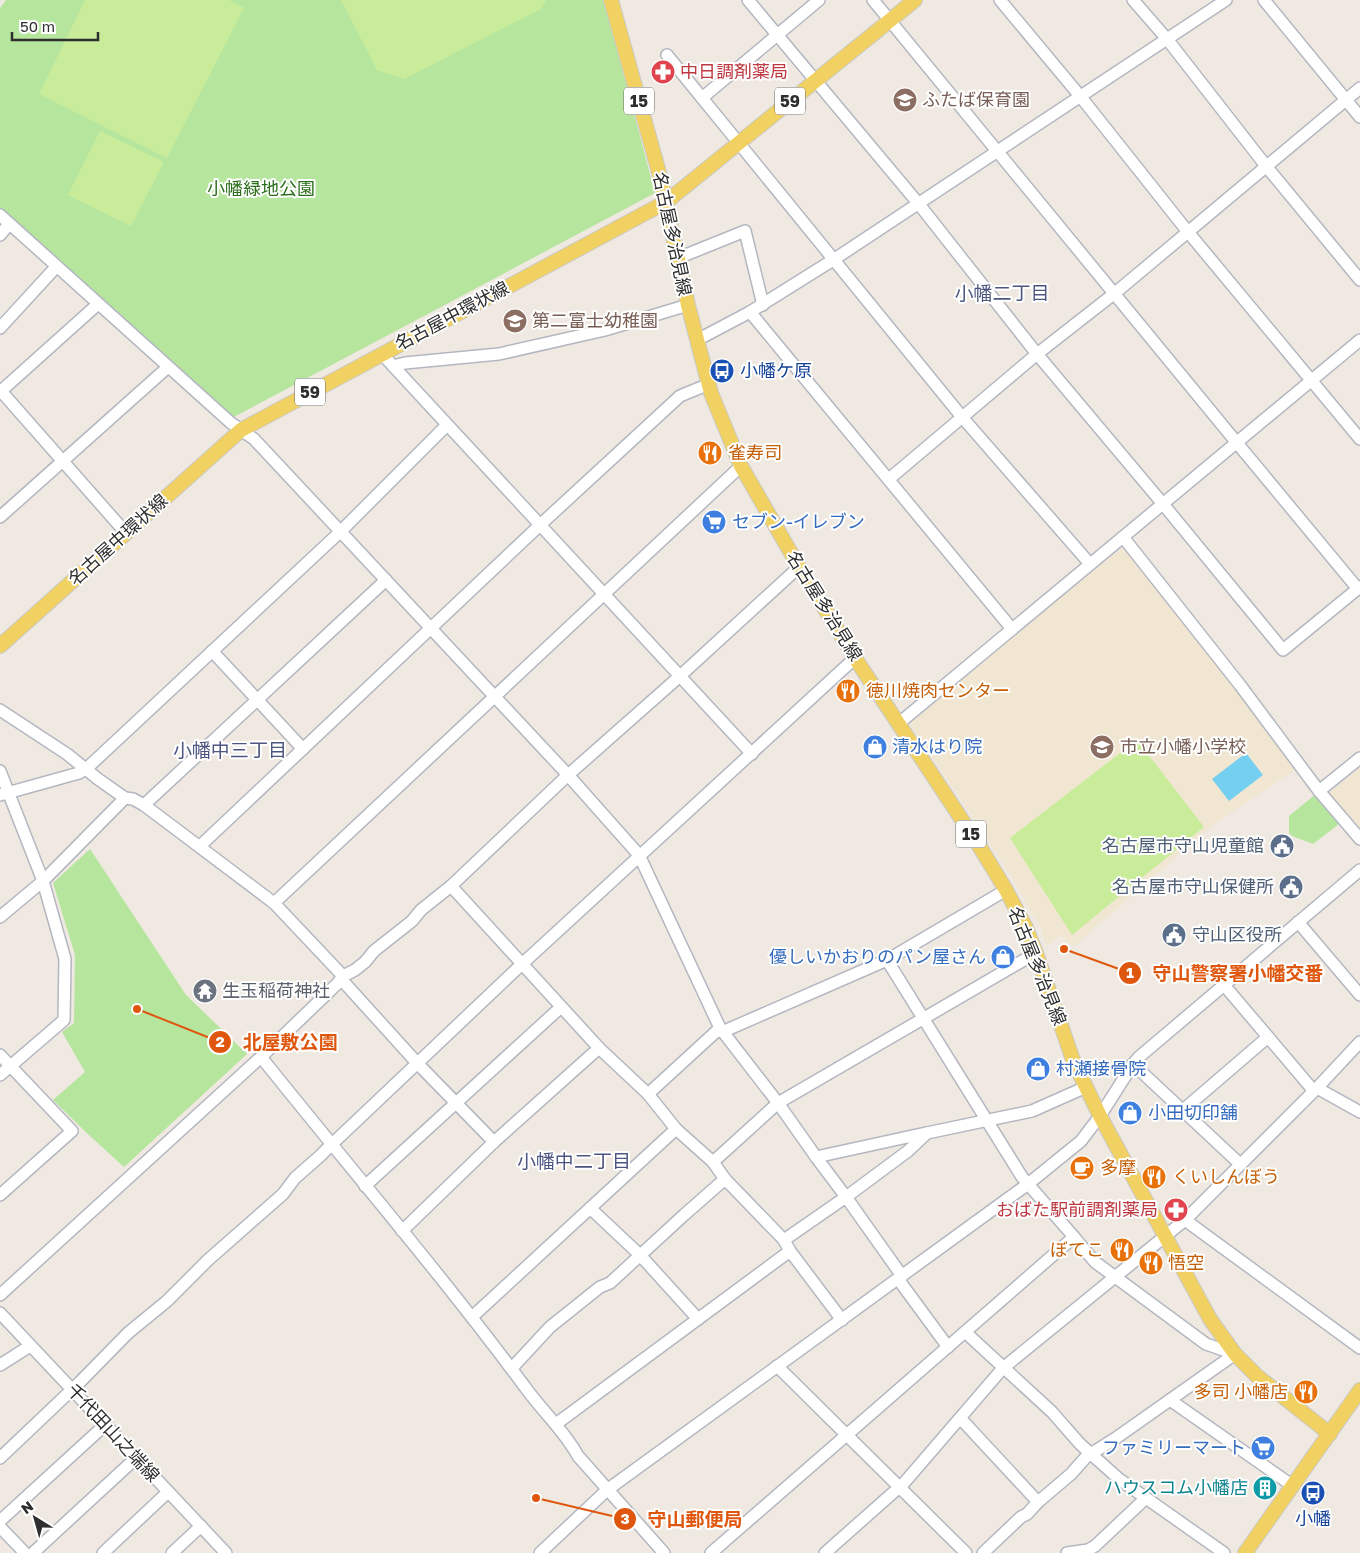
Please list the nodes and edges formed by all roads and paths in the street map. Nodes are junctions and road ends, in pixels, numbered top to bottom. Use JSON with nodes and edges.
{"nodes":[{"id":1,"x":611,"y":0,"type":"edge"},
{"id":2,"x":748,"y":0,"type":"edge"},
{"id":3,"x":819,"y":0,"type":"edge"},
{"id":4,"x":873,"y":0,"type":"edge"},
{"id":5,"x":915,"y":0,"type":"edge"},
{"id":6,"x":1000,"y":0,"type":"edge"},
{"id":7,"x":1133,"y":0,"type":"edge"},
{"id":8,"x":1226,"y":0,"type":"edge"},
{"id":9,"x":1264,"y":0,"type":"edge"},
{"id":10,"x":890,"y":20,"type":"junction"},
{"id":11,"x":777,"y":35,"type":"junction"},
{"id":12,"x":1167,"y":39,"type":"junction"},
{"id":13,"x":667,"y":56,"type":"dead end"},
{"id":14,"x":815,"y":80,"type":"junction"},
{"id":15,"x":1360,"y":88,"type":"edge"},
{"id":16,"x":1080,"y":96,"type":"junction"},
{"id":17,"x":702,"y":98,"type":"junction"},
{"id":18,"x":1345,"y":100,"type":"junction"},
{"id":19,"x":1360,"y":117,"type":"edge"},
{"id":20,"x":739,"y":143,"type":"junction"},
{"id":21,"x":998,"y":152,"type":"junction"},
{"id":22,"x":1266,"y":166,"type":"junction"},
{"id":23,"x":666,"y":202,"type":"junction"},
{"id":24,"x":918,"y":203,"type":"junction"},
{"id":25,"x":0,"y":216,"type":"edge"},
{"id":26,"x":10,"y":224,"type":"junction"},
{"id":27,"x":1188,"y":232,"type":"junction"},
{"id":28,"x":0,"y":234,"type":"edge"},
{"id":29,"x":678,"y":258,"type":"junction"},
{"id":30,"x":833,"y":260,"type":"junction"},
{"id":31,"x":56,"y":267,"type":"junction"},
{"id":32,"x":1360,"y":280,"type":"edge"},
{"id":33,"x":1114,"y":293,"type":"junction"},
{"id":34,"x":98,"y":304,"type":"junction"},
{"id":35,"x":763,"y":305,"type":"junction"},
{"id":36,"x":688,"y":306,"type":"junction"},
{"id":37,"x":750,"y":312,"type":"junction"},
{"id":38,"x":0,"y":328,"type":"edge"},
{"id":39,"x":697,"y":340,"type":"junction"},
{"id":40,"x":1360,"y":340,"type":"edge"},
{"id":41,"x":382,"y":354,"type":"junction"},
{"id":42,"x":1037,"y":354,"type":"junction"},
{"id":43,"x":393,"y":366,"type":"junction"},
{"id":44,"x":168,"y":367,"type":"junction"},
{"id":45,"x":1312,"y":380,"type":"junction"},
{"id":46,"x":709,"y":384,"type":"junction"},
{"id":47,"x":0,"y":391,"type":"edge"},
{"id":48,"x":962,"y":417,"type":"junction"},
{"id":49,"x":447,"y":424,"type":"junction"},
{"id":50,"x":241,"y":430,"type":"junction"},
{"id":51,"x":1360,"y":438,"type":"edge"},
{"id":52,"x":1237,"y":443,"type":"junction"},
{"id":53,"x":62,"y":462,"type":"junction"},
{"id":54,"x":742,"y":466,"type":"junction"},
{"id":55,"x":889,"y":479,"type":"junction"},
{"id":56,"x":1163,"y":504,"type":"junction"},
{"id":57,"x":0,"y":517,"type":"edge"},
{"id":58,"x":540,"y":525,"type":"junction"},
{"id":59,"x":340,"y":532,"type":"junction"},
{"id":60,"x":126,"y":533,"type":"junction"},
{"id":61,"x":1123,"y":537,"type":"junction"},
{"id":62,"x":1090,"y":564,"type":"junction"},
{"id":63,"x":799,"y":567,"type":"junction"},
{"id":64,"x":386,"y":580,"type":"junction"},
{"id":65,"x":1359,"y":588,"type":"edge"},
{"id":66,"x":604,"y":594,"type":"junction"},
{"id":67,"x":431,"y":628,"type":"junction"},
{"id":68,"x":1012,"y":629,"type":"junction"},
{"id":69,"x":0,"y":646,"type":"edge"},
{"id":70,"x":212,"y":651,"type":"junction"},
{"id":71,"x":855,"y":658,"type":"junction"},
{"id":72,"x":680,"y":676,"type":"junction"},
{"id":73,"x":495,"y":696,"type":"junction"},
{"id":74,"x":258,"y":700,"type":"junction"},
{"id":75,"x":0,"y":710,"type":"edge"},
{"id":76,"x":898,"y":724,"type":"junction"},
{"id":77,"x":303,"y":749,"type":"junction"},
{"id":78,"x":752,"y":754,"type":"junction"},
{"id":79,"x":1360,"y":758,"type":"edge"},
{"id":80,"x":86,"y":769,"type":"junction"},
{"id":81,"x":0,"y":771,"type":"edge"},
{"id":82,"x":568,"y":775,"type":"junction"},
{"id":83,"x":1319,"y":791,"type":"junction"},
{"id":84,"x":4,"y":794,"type":"edge"},
{"id":85,"x":125,"y":798,"type":"junction"},
{"id":86,"x":144,"y":805,"type":"junction"},
{"id":87,"x":1360,"y":839,"type":"edge"},
{"id":88,"x":200,"y":846,"type":"junction"},
{"id":89,"x":639,"y":855,"type":"junction"},
{"id":90,"x":1360,"y":870,"type":"edge"},
{"id":91,"x":43,"y":881,"type":"junction"},
{"id":92,"x":451,"y":886,"type":"junction"},
{"id":93,"x":1006,"y":890,"type":"junction"},
{"id":94,"x":274,"y":903,"type":"junction"},
{"id":95,"x":0,"y":918,"type":"edge"},
{"id":96,"x":1298,"y":922,"type":"junction"},
{"id":97,"x":1036,"y":953,"type":"junction"},
{"id":98,"x":887,"y":960,"type":"junction"},
{"id":99,"x":522,"y":964,"type":"junction"},
{"id":100,"x":342,"y":977,"type":"junction"},
{"id":101,"x":1224,"y":985,"type":"junction"},
{"id":102,"x":1360,"y":995,"type":"edge"},
{"id":103,"x":561,"y":1007,"type":"junction"},
{"id":104,"x":924,"y":1019,"type":"junction"},
{"id":105,"x":721,"y":1030,"type":"junction"},
{"id":106,"x":1268,"y":1037,"type":"junction"},
{"id":107,"x":1360,"y":1042,"type":"edge"},
{"id":108,"x":598,"y":1048,"type":"junction"},
{"id":109,"x":0,"y":1055,"type":"edge"},
{"id":110,"x":261,"y":1057,"type":"junction"},
{"id":111,"x":418,"y":1064,"type":"junction"},
{"id":112,"x":1133,"y":1064,"type":"junction"},
{"id":113,"x":10,"y":1066,"type":"junction"},
{"id":114,"x":0,"y":1075,"type":"edge"},
{"id":115,"x":1086,"y":1087,"type":"junction"},
{"id":116,"x":1315,"y":1089,"type":"junction"},
{"id":117,"x":648,"y":1094,"type":"junction"},
{"id":118,"x":456,"y":1103,"type":"junction"},
{"id":119,"x":778,"y":1103,"type":"junction"},
{"id":120,"x":1183,"y":1110,"type":"junction"},
{"id":121,"x":1360,"y":1112,"type":"edge"},
{"id":122,"x":1100,"y":1116,"type":"junction"},
{"id":123,"x":987,"y":1121,"type":"junction"},
{"id":124,"x":676,"y":1129,"type":"junction"},
{"id":125,"x":927,"y":1133,"type":"junction"},
{"id":126,"x":494,"y":1142,"type":"junction"},
{"id":127,"x":331,"y":1145,"type":"junction"},
{"id":128,"x":816,"y":1158,"type":"junction"},
{"id":129,"x":713,"y":1162,"type":"junction"},
{"id":130,"x":1240,"y":1164,"type":"junction"},
{"id":131,"x":725,"y":1179,"type":"junction"},
{"id":132,"x":1028,"y":1184,"type":"junction"},
{"id":133,"x":365,"y":1186,"type":"junction"},
{"id":134,"x":0,"y":1195,"type":"edge"},
{"id":135,"x":846,"y":1197,"type":"junction"},
{"id":136,"x":590,"y":1208,"type":"junction"},
{"id":137,"x":1185,"y":1220,"type":"junction"},
{"id":138,"x":402,"y":1231,"type":"junction"},
{"id":139,"x":1165,"y":1236,"type":"junction"},
{"id":140,"x":1074,"y":1237,"type":"junction"},
{"id":141,"x":784,"y":1240,"type":"junction"},
{"id":142,"x":790,"y":1251,"type":"junction"},
{"id":143,"x":640,"y":1255,"type":"junction"},
{"id":144,"x":1115,"y":1277,"type":"junction"},
{"id":145,"x":900,"y":1278,"type":"junction"},
{"id":146,"x":0,"y":1295,"type":"edge"},
{"id":147,"x":0,"y":1313,"type":"edge"},
{"id":148,"x":472,"y":1317,"type":"junction"},
{"id":149,"x":698,"y":1319,"type":"junction"},
{"id":150,"x":842,"y":1320,"type":"junction"},
{"id":151,"x":965,"y":1332,"type":"junction"},
{"id":152,"x":30,"y":1346,"type":"junction"},
{"id":153,"x":948,"y":1347,"type":"junction"},
{"id":154,"x":1360,"y":1348,"type":"edge"},
{"id":155,"x":1235,"y":1354,"type":"junction"},
{"id":156,"x":0,"y":1365,"type":"edge"},
{"id":157,"x":777,"y":1366,"type":"junction"},
{"id":158,"x":512,"y":1368,"type":"junction"},
{"id":159,"x":1003,"y":1368,"type":"junction"},
{"id":160,"x":72,"y":1389,"type":"junction"},
{"id":161,"x":1360,"y":1390,"type":"edge"},
{"id":162,"x":1170,"y":1400,"type":"junction"},
{"id":163,"x":960,"y":1419,"type":"junction"},
{"id":164,"x":556,"y":1424,"type":"junction"},
{"id":165,"x":105,"y":1425,"type":"junction"},
{"id":166,"x":1332,"y":1435,"type":"junction"},
{"id":167,"x":847,"y":1436,"type":"junction"},
{"id":168,"x":1091,"y":1454,"type":"junction"},
{"id":169,"x":0,"y":1458,"type":"edge"},
{"id":170,"x":136,"y":1458,"type":"junction"},
{"id":171,"x":1293,"y":1486,"type":"junction"},
{"id":172,"x":899,"y":1488,"type":"junction"},
{"id":173,"x":607,"y":1490,"type":"junction"},
{"id":174,"x":168,"y":1492,"type":"junction"},
{"id":175,"x":1146,"y":1498,"type":"junction"},
{"id":176,"x":1038,"y":1502,"type":"junction"},
{"id":177,"x":0,"y":1521,"type":"edge"},
{"id":178,"x":201,"y":1526,"type":"junction"},
{"id":179,"x":0,"y":1527,"type":"edge"},
{"id":180,"x":1250,"y":1551,"type":"edge"},
{"id":181,"x":25,"y":1553,"type":"edge"},
{"id":182,"x":33,"y":1553,"type":"edge"},
{"id":183,"x":104,"y":1553,"type":"edge"},
{"id":184,"x":172,"y":1553,"type":"edge"},
{"id":185,"x":226,"y":1553,"type":"edge"},
{"id":186,"x":540,"y":1553,"type":"edge"},
{"id":187,"x":664,"y":1553,"type":"edge"},
{"id":188,"x":711,"y":1553,"type":"edge"},
{"id":189,"x":825,"y":1553,"type":"edge"},
{"id":190,"x":966,"y":1553,"type":"edge"},
{"id":191,"x":983,"y":1553,"type":"edge"},
{"id":192,"x":1067,"y":1553,"type":"edge"},
{"id":193,"x":1224,"y":1553,"type":"edge"}],
"edges":[{"from":1,"to":23,"type":"main road","name":"名古屋多治見線","number":"15"},
{"from":2,"to":11,"type":"street"},
{"from":3,"to":11,"type":"street"},
{"from":4,"to":10,"type":"street"},
{"from":5,"to":10,"type":"main road","name":"名古屋中環状線","number":"59"},
{"from":6,"to":16,"type":"street"},
{"from":7,"to":12,"type":"street"},
{"from":8,"to":12,"type":"street"},
{"from":9,"to":18,"type":"street"},
{"from":10,"to":14,"type":"main road","name":"名古屋中環状線","number":"59"},
{"from":10,"to":21,"type":"street"},
{"from":11,"to":14,"type":"street"},
{"from":11,"to":17,"type":"street"},
{"from":12,"to":16,"type":"street"},
{"from":12,"to":22,"type":"street"},
{"from":13,"to":17,"type":"street"},
{"from":14,"to":20,"type":"main road","name":"名古屋中環状線","number":"59"},
{"from":14,"to":24,"type":"street"},
{"from":15,"to":18,"type":"street"},
{"from":16,"to":21,"type":"street"},
{"from":16,"to":27,"type":"street"},
{"from":17,"to":20,"type":"street"},
{"from":18,"to":19,"type":"street"},
{"from":18,"to":22,"type":"street"},
{"from":20,"to":23,"type":"main road","name":"名古屋中環状線","number":"59"},
{"from":20,"to":30,"type":"street"},
{"from":21,"to":24,"type":"street"},
{"from":21,"to":33,"type":"street"},
{"from":22,"to":27,"type":"street"},
{"from":22,"to":32,"type":"street"},
{"from":23,"to":29,"type":"main road","name":"名古屋多治見線","number":"15"},
{"from":23,"to":41,"type":"main road","name":"名古屋中環状線","number":"59"},
{"from":24,"to":30,"type":"street"},
{"from":24,"to":42,"type":"street"},
{"from":25,"to":26,"type":"street"},
{"from":26,"to":28,"type":"street"},
{"from":26,"to":31,"type":"street"},
{"from":27,"to":33,"type":"street"},
{"from":27,"to":45,"type":"street"},
{"from":29,"to":35,"type":"street"},
{"from":29,"to":36,"type":"main road","name":"名古屋多治見線","number":"15"},
{"from":30,"to":35,"type":"street"},
{"from":30,"to":48,"type":"street"},
{"from":31,"to":34,"type":"street"},
{"from":31,"to":38,"type":"street"},
{"from":33,"to":42,"type":"street"},
{"from":33,"to":52,"type":"street"},
{"from":34,"to":44,"type":"street"},
{"from":34,"to":47,"type":"street"},
{"from":35,"to":37,"type":"street"},
{"from":36,"to":39,"type":"main road","name":"名古屋多治見線","number":"15"},
{"from":36,"to":43,"type":"street"},
{"from":37,"to":39,"type":"street"},
{"from":37,"to":55,"type":"street"},
{"from":39,"to":46,"type":"main road","name":"名古屋多治見線","number":"15"},
{"from":40,"to":45,"type":"street"},
{"from":41,"to":43,"type":"street"},
{"from":41,"to":50,"type":"main road","name":"名古屋中環状線","number":"59"},
{"from":42,"to":48,"type":"street"},
{"from":42,"to":56,"type":"street"},
{"from":43,"to":49,"type":"street"},
{"from":44,"to":50,"type":"street"},
{"from":44,"to":53,"type":"street"},
{"from":45,"to":51,"type":"street"},
{"from":45,"to":52,"type":"street"},
{"from":46,"to":54,"type":"main road","name":"名古屋多治見線","number":"15"},
{"from":46,"to":58,"type":"street"},
{"from":47,"to":53,"type":"street"},
{"from":48,"to":55,"type":"street"},
{"from":48,"to":62,"type":"street"},
{"from":49,"to":58,"type":"street"},
{"from":49,"to":59,"type":"street"},
{"from":50,"to":59,"type":"street"},
{"from":50,"to":60,"type":"main road","name":"名古屋中環状線","number":"59"},
{"from":52,"to":56,"type":"street"},
{"from":52,"to":65,"type":"street"},
{"from":53,"to":57,"type":"street"},
{"from":53,"to":60,"type":"street"},
{"from":54,"to":63,"type":"main road","name":"名古屋多治見線","number":"15"},
{"from":54,"to":66,"type":"street"},
{"from":55,"to":68,"type":"street"},
{"from":56,"to":61,"type":"street"},
{"from":56,"to":65,"type":"street"},
{"from":58,"to":66,"type":"street"},
{"from":58,"to":67,"type":"street"},
{"from":59,"to":64,"type":"street"},
{"from":59,"to":70,"type":"street"},
{"from":60,"to":69,"type":"main road","name":"名古屋中環状線","number":"59"},
{"from":61,"to":62,"type":"street"},
{"from":61,"to":83,"type":"street"},
{"from":62,"to":68,"type":"street"},
{"from":63,"to":71,"type":"main road","name":"名古屋多治見線","number":"15"},
{"from":63,"to":72,"type":"street"},
{"from":64,"to":67,"type":"street"},
{"from":64,"to":74,"type":"street"},
{"from":66,"to":72,"type":"street"},
{"from":66,"to":73,"type":"street"},
{"from":67,"to":73,"type":"street"},
{"from":67,"to":77,"type":"street"},
{"from":68,"to":76,"type":"street"},
{"from":70,"to":74,"type":"street"},
{"from":70,"to":80,"type":"street"},
{"from":71,"to":76,"type":"main road","name":"名古屋多治見線","number":"15"},
{"from":71,"to":78,"type":"street"},
{"from":72,"to":78,"type":"street"},
{"from":72,"to":82,"type":"street"},
{"from":73,"to":82,"type":"street"},
{"from":73,"to":94,"type":"street"},
{"from":74,"to":77,"type":"street"},
{"from":74,"to":86,"type":"street"},
{"from":75,"to":80,"type":"street"},
{"from":76,"to":93,"type":"main road","name":"名古屋多治見線","number":"15"},
{"from":77,"to":88,"type":"street"},
{"from":78,"to":89,"type":"street"},
{"from":79,"to":83,"type":"street"},
{"from":80,"to":84,"type":"street"},
{"from":80,"to":85,"type":"street"},
{"from":81,"to":84,"type":"street"},
{"from":82,"to":89,"type":"street"},
{"from":82,"to":92,"type":"street"},
{"from":83,"to":87,"type":"street"},
{"from":84,"to":91,"type":"street"},
{"from":85,"to":86,"type":"street"},
{"from":85,"to":91,"type":"street"},
{"from":86,"to":88,"type":"street"},
{"from":88,"to":94,"type":"street"},
{"from":89,"to":99,"type":"street"},
{"from":89,"to":105,"type":"street"},
{"from":90,"to":96,"type":"street"},
{"from":91,"to":95,"type":"street"},
{"from":91,"to":113,"type":"street"},
{"from":92,"to":99,"type":"street"},
{"from":92,"to":100,"type":"street"},
{"from":93,"to":97,"type":"main road","name":"名古屋多治見線","number":"15"},
{"from":93,"to":98,"type":"street"},
{"from":94,"to":100,"type":"street"},
{"from":96,"to":101,"type":"street"},
{"from":96,"to":102,"type":"street"},
{"from":97,"to":104,"type":"street"},
{"from":97,"to":115,"type":"main road","name":"名古屋多治見線","number":"15"},
{"from":98,"to":104,"type":"street"},
{"from":98,"to":105,"type":"street"},
{"from":99,"to":103,"type":"street"},
{"from":99,"to":111,"type":"street"},
{"from":100,"to":110,"type":"street"},
{"from":100,"to":111,"type":"street"},
{"from":101,"to":106,"type":"street"},
{"from":101,"to":112,"type":"street"},
{"from":103,"to":108,"type":"street"},
{"from":103,"to":118,"type":"street"},
{"from":104,"to":119,"type":"street"},
{"from":104,"to":123,"type":"street"},
{"from":105,"to":117,"type":"street"},
{"from":105,"to":119,"type":"street"},
{"from":106,"to":116,"type":"street"},
{"from":106,"to":120,"type":"street"},
{"from":107,"to":116,"type":"street"},
{"from":108,"to":117,"type":"street"},
{"from":108,"to":126,"type":"street"},
{"from":109,"to":113,"type":"street"},
{"from":110,"to":127,"type":"street"},
{"from":110,"to":146,"type":"street"},
{"from":111,"to":118,"type":"street"},
{"from":111,"to":127,"type":"street"},
{"from":112,"to":120,"type":"street"},
{"from":112,"to":122,"type":"street"},
{"from":113,"to":114,"type":"street"},
{"from":113,"to":134,"type":"street"},
{"from":115,"to":122,"type":"main road","name":"名古屋多治見線","number":"15"},
{"from":115,"to":123,"type":"street"},
{"from":116,"to":121,"type":"street"},
{"from":116,"to":130,"type":"street"},
{"from":117,"to":124,"type":"street"},
{"from":118,"to":126,"type":"street"},
{"from":118,"to":133,"type":"street"},
{"from":119,"to":128,"type":"street"},
{"from":119,"to":129,"type":"street"},
{"from":120,"to":130,"type":"street"},
{"from":122,"to":132,"type":"street"},
{"from":122,"to":139,"type":"main road","name":"名古屋多治見線","number":"15"},
{"from":123,"to":125,"type":"street"},
{"from":123,"to":132,"type":"street"},
{"from":124,"to":129,"type":"street"},
{"from":124,"to":136,"type":"street"},
{"from":125,"to":128,"type":"street"},
{"from":125,"to":135,"type":"street"},
{"from":126,"to":138,"type":"street"},
{"from":127,"to":133,"type":"street"},
{"from":127,"to":160,"type":"street"},
{"from":128,"to":135,"type":"street"},
{"from":129,"to":131,"type":"street"},
{"from":130,"to":137,"type":"street"},
{"from":131,"to":141,"type":"street"},
{"from":131,"to":143,"type":"street"},
{"from":132,"to":140,"type":"street"},
{"from":132,"to":145,"type":"street"},
{"from":133,"to":138,"type":"street"},
{"from":135,"to":141,"type":"street"},
{"from":135,"to":145,"type":"street"},
{"from":136,"to":143,"type":"street"},
{"from":136,"to":148,"type":"street"},
{"from":137,"to":139,"type":"street"},
{"from":137,"to":154,"type":"street"},
{"from":138,"to":148,"type":"street"},
{"from":139,"to":144,"type":"street"},
{"from":139,"to":155,"type":"main road","name":"名古屋多治見線","number":"15"},
{"from":140,"to":144,"type":"street"},
{"from":140,"to":151,"type":"street"},
{"from":141,"to":142,"type":"street"},
{"from":142,"to":149,"type":"street"},
{"from":142,"to":150,"type":"street"},
{"from":143,"to":149,"type":"street"},
{"from":143,"to":158,"type":"street"},
{"from":144,"to":155,"type":"street"},
{"from":144,"to":159,"type":"street"},
{"from":145,"to":150,"type":"street"},
{"from":145,"to":153,"type":"street"},
{"from":147,"to":152,"type":"street","name":"千代田山之端線"},
{"from":148,"to":158,"type":"street"},
{"from":149,"to":164,"type":"street"},
{"from":150,"to":157,"type":"street"},
{"from":151,"to":153,"type":"street"},
{"from":151,"to":159,"type":"street"},
{"from":152,"to":156,"type":"street"},
{"from":152,"to":160,"type":"street","name":"千代田山之端線"},
{"from":153,"to":167,"type":"street"},
{"from":155,"to":162,"type":"street"},
{"from":155,"to":166,"type":"main road","name":"名古屋多治見線","number":"15"},
{"from":157,"to":167,"type":"street"},
{"from":157,"to":173,"type":"street"},
{"from":158,"to":164,"type":"street"},
{"from":159,"to":163,"type":"street"},
{"from":159,"to":168,"type":"street"},
{"from":160,"to":165,"type":"street","name":"千代田山之端線"},
{"from":160,"to":169,"type":"street"},
{"from":161,"to":166,"type":"main road"},
{"from":162,"to":168,"type":"street"},
{"from":162,"to":171,"type":"street"},
{"from":163,"to":172,"type":"street"},
{"from":163,"to":176,"type":"street"},
{"from":164,"to":173,"type":"street"},
{"from":165,"to":170,"type":"street","name":"千代田山之端線"},
{"from":165,"to":177,"type":"street"},
{"from":166,"to":171,"type":"main road"},
{"from":167,"to":172,"type":"street"},
{"from":167,"to":188,"type":"street"},
{"from":168,"to":175,"type":"street"},
{"from":168,"to":176,"type":"street"},
{"from":170,"to":174,"type":"street","name":"千代田山之端線"},
{"from":170,"to":182,"type":"street"},
{"from":171,"to":180,"type":"main road"},
{"from":172,"to":189,"type":"street"},
{"from":172,"to":190,"type":"street"},
{"from":173,"to":186,"type":"street"},
{"from":173,"to":187,"type":"street"},
{"from":174,"to":178,"type":"street","name":"千代田山之端線"},
{"from":174,"to":183,"type":"street"},
{"from":175,"to":192,"type":"street"},
{"from":175,"to":193,"type":"street"},
{"from":176,"to":191,"type":"street"},
{"from":178,"to":184,"type":"street"},
{"from":178,"to":185,"type":"street","name":"千代田山之端線"},
{"from":179,"to":181,"type":"street"}]}
